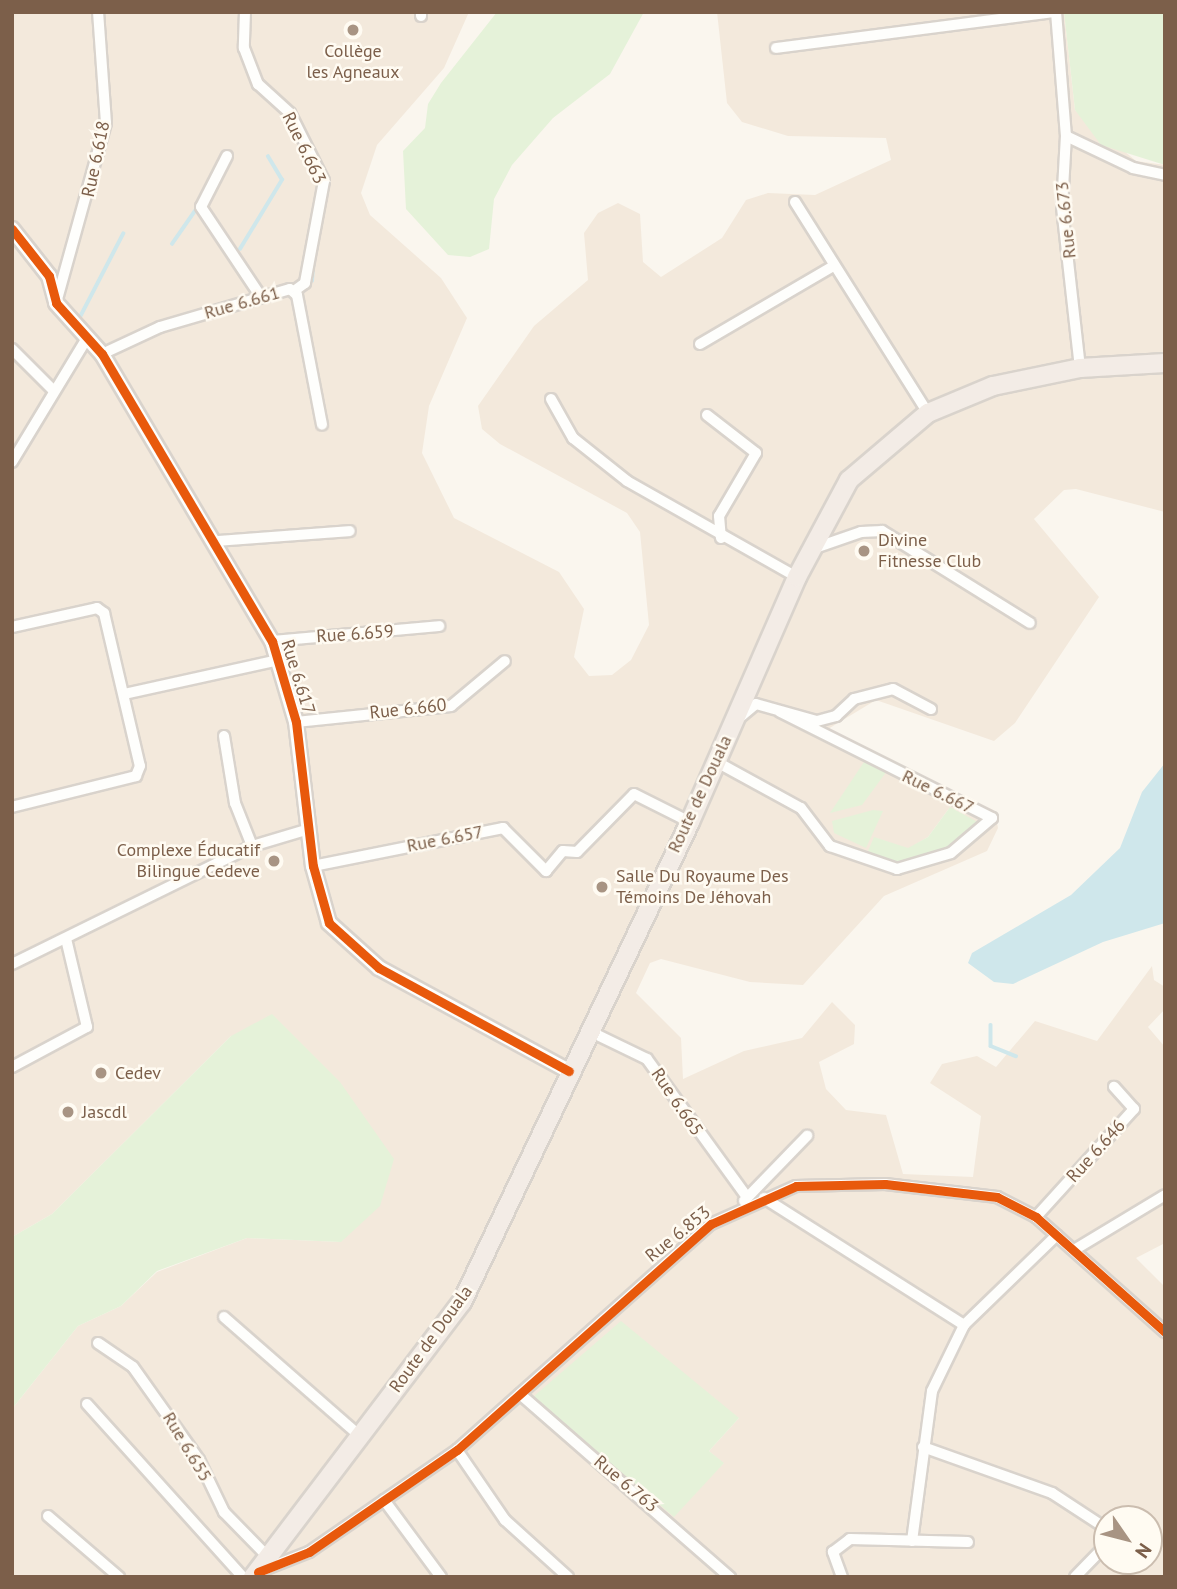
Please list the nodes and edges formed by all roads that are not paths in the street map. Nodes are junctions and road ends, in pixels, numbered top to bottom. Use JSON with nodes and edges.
{"nodes":[{"id":1,"x":98,"y":12,"type":"edge"},
{"id":2,"x":245,"y":12,"type":"edge"},
{"id":3,"x":1054,"y":12,"type":"edge"},
{"id":4,"x":1022,"y":13,"type":"edge"},
{"id":5,"x":776,"y":48,"type":"dead end"},
{"id":6,"x":1066,"y":136,"type":"junction"},
{"id":7,"x":227,"y":156,"type":"dead end"},
{"id":8,"x":1165,"y":175,"type":"edge"},
{"id":9,"x":795,"y":202,"type":"dead end"},
{"id":10,"x":12,"y":229,"type":"edge"},
{"id":11,"x":832,"y":267,"type":"junction"},
{"id":12,"x":295,"y":291,"type":"junction"},
{"id":13,"x":261,"y":297,"type":"junction"},
{"id":14,"x":56,"y":303,"type":"junction"},
{"id":15,"x":86,"y":340,"type":"junction"},
{"id":16,"x":700,"y":344,"type":"dead end"},
{"id":17,"x":12,"y":349,"type":"edge"},
{"id":18,"x":102,"y":354,"type":"junction"},
{"id":19,"x":1165,"y":363,"type":"edge"},
{"id":20,"x":1080,"y":368,"type":"junction"},
{"id":21,"x":53,"y":390,"type":"junction"},
{"id":22,"x":551,"y":399,"type":"dead end"},
{"id":23,"x":928,"y":413,"type":"junction"},
{"id":24,"x":707,"y":415,"type":"dead end"},
{"id":25,"x":322,"y":425,"type":"dead end"},
{"id":26,"x":12,"y":462,"type":"edge"},
{"id":27,"x":349,"y":531,"type":"dead end"},
{"id":28,"x":722,"y":538,"type":"junction"},
{"id":29,"x":217,"y":541,"type":"junction"},
{"id":30,"x":810,"y":550,"type":"junction"},
{"id":31,"x":797,"y":577,"type":"junction"},
{"id":32,"x":1030,"y":623,"type":"dead end"},
{"id":33,"x":439,"y":626,"type":"dead end"},
{"id":34,"x":12,"y":627,"type":"edge"},
{"id":35,"x":272,"y":641,"type":"junction"},
{"id":36,"x":278,"y":660,"type":"junction"},
{"id":37,"x":505,"y":661,"type":"dead end"},
{"id":38,"x":124,"y":694,"type":"junction"},
{"id":39,"x":931,"y":709,"type":"dead end"},
{"id":40,"x":780,"y":712,"type":"junction"},
{"id":41,"x":296,"y":722,"type":"junction"},
{"id":42,"x":733,"y":723,"type":"junction"},
{"id":43,"x":224,"y":736,"type":"dead end"},
{"id":44,"x":715,"y":761,"type":"junction"},
{"id":45,"x":12,"y":807,"type":"edge"},
{"id":46,"x":691,"y":822,"type":"junction"},
{"id":47,"x":309,"y":829,"type":"junction"},
{"id":48,"x":252,"y":846,"type":"junction"},
{"id":49,"x":313,"y":866,"type":"junction"},
{"id":50,"x":66,"y":939,"type":"junction"},
{"id":51,"x":12,"y":964,"type":"edge"},
{"id":52,"x":589,"y":1031,"type":"junction"},
{"id":53,"x":12,"y":1067,"type":"edge"},
{"id":54,"x":569,"y":1072,"type":"junction"},
{"id":55,"x":1114,"y":1087,"type":"dead end"},
{"id":56,"x":807,"y":1136,"type":"dead end"},
{"id":57,"x":1165,"y":1195,"type":"edge"},
{"id":58,"x":747,"y":1196,"type":"junction"},
{"id":59,"x":765,"y":1198,"type":"junction"},
{"id":60,"x":738,"y":1209,"type":"junction"},
{"id":61,"x":1036,"y":1217,"type":"junction"},
{"id":62,"x":1057,"y":1235,"type":"junction"},
{"id":63,"x":1074,"y":1250,"type":"junction"},
{"id":64,"x":224,"y":1317,"type":"dead end"},
{"id":65,"x":964,"y":1325,"type":"junction"},
{"id":66,"x":1165,"y":1332,"type":"edge"},
{"id":67,"x":98,"y":1343,"type":"dead end"},
{"id":68,"x":520,"y":1394,"type":"junction"},
{"id":69,"x":87,"y":1404,"type":"dead end"},
{"id":70,"x":360,"y":1436,"type":"junction"},
{"id":71,"x":923,"y":1447,"type":"junction"},
{"id":72,"x":457,"y":1450,"type":"junction"},
{"id":73,"x":384,"y":1500,"type":"junction"},
{"id":74,"x":48,"y":1516,"type":"dead end"},
{"id":75,"x":1093,"y":1520,"type":"edge"},
{"id":76,"x":912,"y":1541,"type":"junction"},
{"id":77,"x":968,"y":1542,"type":"dead end"},
{"id":78,"x":1093,"y":1558,"type":"edge"},
{"id":79,"x":256,"y":1571,"type":"edge"},
{"id":80,"x":119,"y":1577,"type":"edge"},
{"id":81,"x":441,"y":1577,"type":"edge"},
{"id":82,"x":568,"y":1577,"type":"edge"},
{"id":83,"x":730,"y":1577,"type":"edge"},
{"id":84,"x":842,"y":1577,"type":"edge"},
{"id":85,"x":1075,"y":1577,"type":"edge"}],
"edges":[{"from":1,"to":14,"type":"street","name":"Rue 6.618"},
{"from":2,"to":12,"type":"street","name":"Rue 6.663"},
{"from":3,"to":4,"type":"street"},
{"from":3,"to":6,"type":"street","name":"Rue 6.673"},
{"from":4,"to":5,"type":"street"},
{"from":6,"to":8,"type":"street"},
{"from":6,"to":20,"type":"street","name":"Rue 6.673"},
{"from":7,"to":13,"type":"street"},
{"from":9,"to":11,"type":"street"},
{"from":10,"to":14,"type":"street","name":"Rue 6.617"},
{"from":11,"to":16,"type":"street"},
{"from":11,"to":23,"type":"street"},
{"from":12,"to":13,"type":"street","name":"Rue 6.661"},
{"from":12,"to":25,"type":"street","name":"Rue 6.661"},
{"from":13,"to":18,"type":"street","name":"Rue 6.661"},
{"from":14,"to":15,"type":"street","name":"Rue 6.617"},
{"from":15,"to":18,"type":"street","name":"Rue 6.617"},
{"from":15,"to":21,"type":"street"},
{"from":17,"to":21,"type":"street"},
{"from":18,"to":29,"type":"street","name":"Rue 6.617"},
{"from":19,"to":20,"type":"highway","name":"Route de Douala"},
{"from":20,"to":23,"type":"highway","name":"Route de Douala"},
{"from":21,"to":26,"type":"street"},
{"from":22,"to":28,"type":"street"},
{"from":23,"to":30,"type":"highway","name":"Route de Douala"},
{"from":24,"to":28,"type":"street"},
{"from":27,"to":29,"type":"street"},
{"from":28,"to":31,"type":"street"},
{"from":29,"to":35,"type":"street","name":"Rue 6.617"},
{"from":30,"to":31,"type":"highway","name":"Route de Douala"},
{"from":30,"to":32,"type":"street"},
{"from":31,"to":42,"type":"highway","name":"Route de Douala"},
{"from":33,"to":35,"type":"street","name":"Rue 6.659"},
{"from":34,"to":38,"type":"street"},
{"from":35,"to":36,"type":"street","name":"Rue 6.617"},
{"from":36,"to":38,"type":"street"},
{"from":36,"to":41,"type":"street","name":"Rue 6.617"},
{"from":37,"to":41,"type":"street","name":"Rue 6.660"},
{"from":38,"to":45,"type":"street"},
{"from":39,"to":40,"type":"street"},
{"from":40,"to":42,"type":"street"},
{"from":40,"to":44,"type":"street","name":"Rue 6.667"},
{"from":41,"to":47,"type":"street","name":"Rue 6.617"},
{"from":42,"to":44,"type":"highway","name":"Route de Douala"},
{"from":43,"to":48,"type":"street"},
{"from":44,"to":46,"type":"highway","name":"Route de Douala"},
{"from":46,"to":49,"type":"street","name":"Rue 6.657"},
{"from":46,"to":52,"type":"highway","name":"Route de Douala"},
{"from":47,"to":48,"type":"street"},
{"from":47,"to":49,"type":"street","name":"Rue 6.617"},
{"from":48,"to":50,"type":"street"},
{"from":49,"to":54,"type":"street","name":"Rue 6.617"},
{"from":50,"to":51,"type":"street"},
{"from":50,"to":53,"type":"street"},
{"from":52,"to":54,"type":"highway","name":"Route de Douala"},
{"from":52,"to":58,"type":"street","name":"Rue 6.665"},
{"from":54,"to":70,"type":"highway","name":"Route de Douala"},
{"from":55,"to":61,"type":"street","name":"Rue 6.646"},
{"from":56,"to":58,"type":"street"},
{"from":57,"to":63,"type":"street"},
{"from":58,"to":60,"type":"street"},
{"from":59,"to":60,"type":"street","name":"Rue 6.853"},
{"from":59,"to":61,"type":"street","name":"Rue 6.853"},
{"from":59,"to":65,"type":"street"},
{"from":60,"to":68,"type":"street","name":"Rue 6.853"},
{"from":61,"to":62,"type":"street","name":"Rue 6.853"},
{"from":62,"to":63,"type":"street","name":"Rue 6.853"},
{"from":62,"to":65,"type":"street"},
{"from":63,"to":66,"type":"street","name":"Rue 6.853"},
{"from":64,"to":70,"type":"street"},
{"from":65,"to":71,"type":"street"},
{"from":67,"to":79,"type":"street","name":"Rue 6.655"},
{"from":68,"to":72,"type":"street","name":"Rue 6.853"},
{"from":68,"to":83,"type":"street","name":"Rue 6.763"},
{"from":69,"to":79,"type":"street"},
{"from":70,"to":79,"type":"highway","name":"Route de Douala"},
{"from":71,"to":75,"type":"street"},
{"from":71,"to":76,"type":"street"},
{"from":72,"to":73,"type":"street","name":"Rue 6.853"},
{"from":72,"to":82,"type":"street"},
{"from":73,"to":79,"type":"street","name":"Rue 6.853"},
{"from":73,"to":81,"type":"street"},
{"from":74,"to":80,"type":"street"},
{"from":76,"to":77,"type":"street"},
{"from":76,"to":84,"type":"street"},
{"from":78,"to":85,"type":"street"}]}
